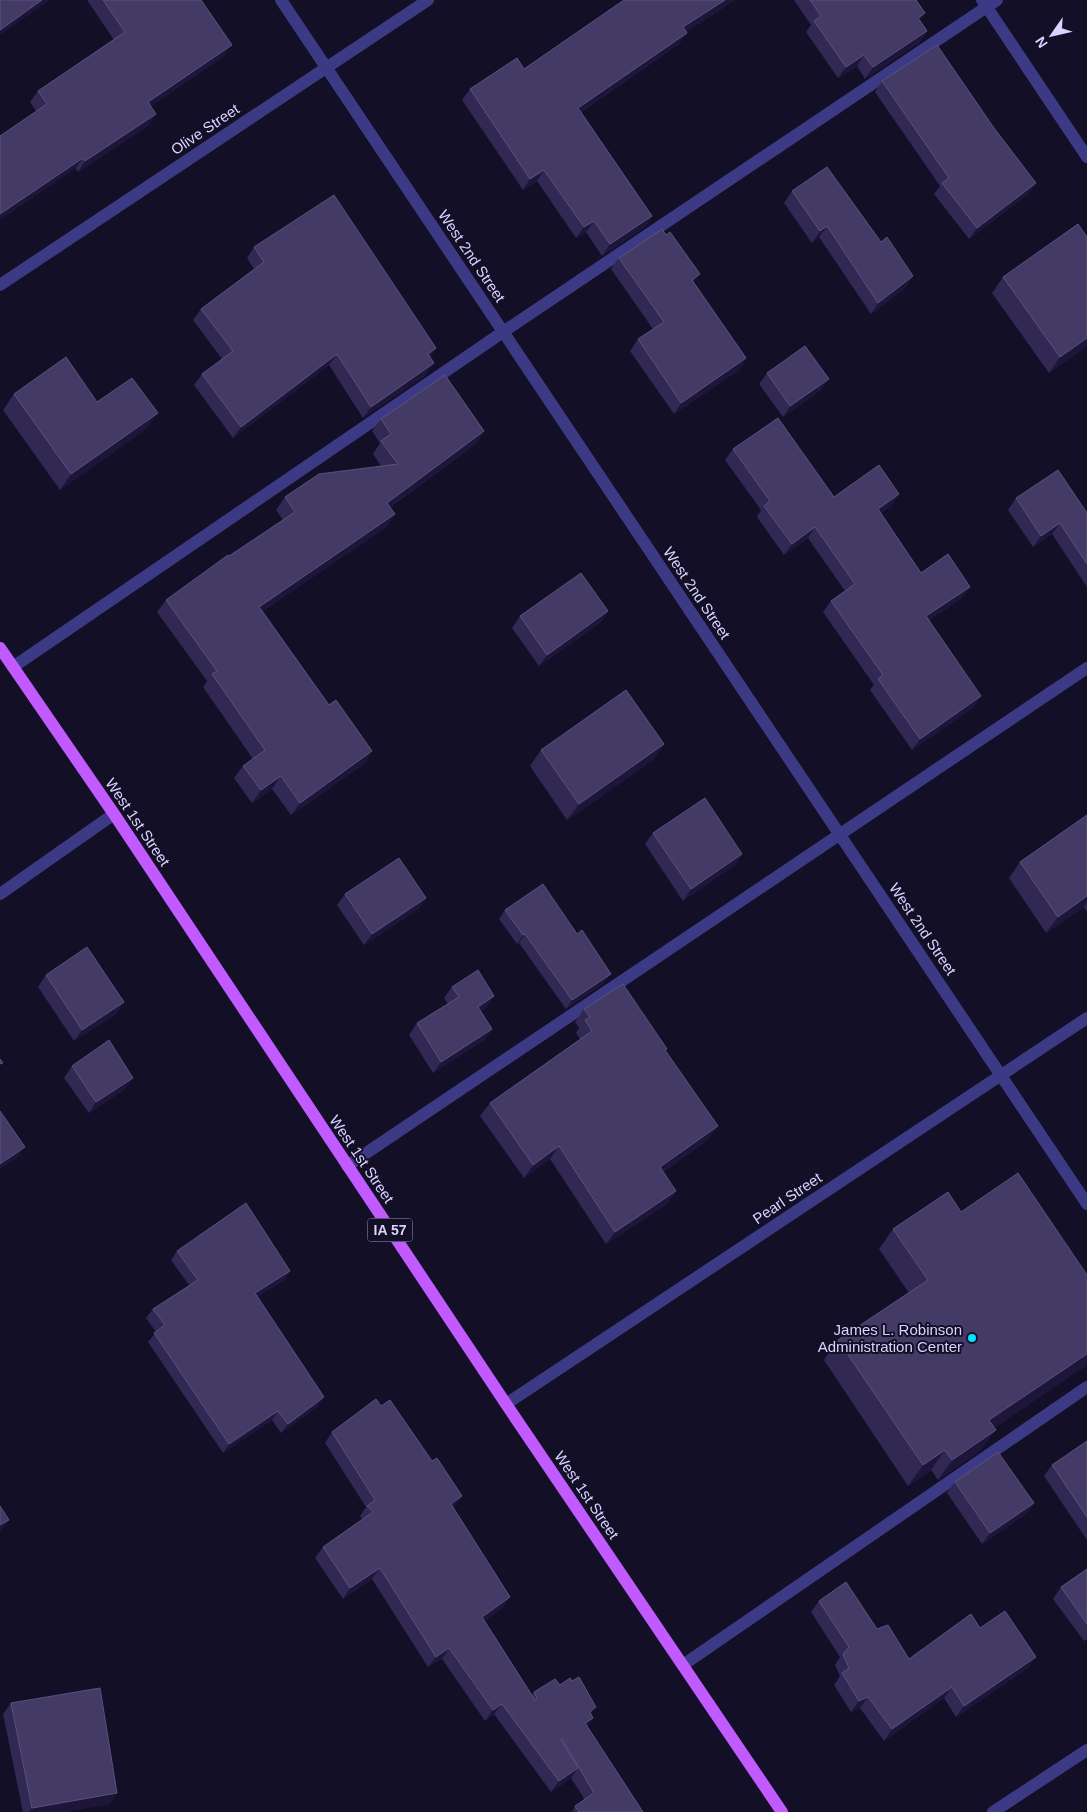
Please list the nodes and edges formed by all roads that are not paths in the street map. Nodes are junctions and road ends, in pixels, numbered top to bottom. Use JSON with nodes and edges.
{"nodes":[{"id":1,"x":281,"y":0,"type":"edge"},
{"id":2,"x":428,"y":0,"type":"edge"},
{"id":3,"x":989,"y":2,"type":"edge"},
{"id":4,"x":326,"y":68,"type":"junction"},
{"id":5,"x":1087,"y":156,"type":"edge"},
{"id":6,"x":0,"y":285,"type":"edge"},
{"id":7,"x":503,"y":332,"type":"junction"},
{"id":8,"x":0,"y":648,"type":"edge"},
{"id":9,"x":13,"y":667,"type":"junction"},
{"id":10,"x":1087,"y":668,"type":"edge"},
{"id":11,"x":114,"y":814,"type":"junction"},
{"id":12,"x":840,"y":834,"type":"junction"},
{"id":13,"x":0,"y":894,"type":"edge"},
{"id":14,"x":1087,"y":1018,"type":"edge"},
{"id":15,"x":1001,"y":1075,"type":"junction"},
{"id":16,"x":347,"y":1166,"type":"junction"},
{"id":17,"x":1087,"y":1204,"type":"edge"},
{"id":18,"x":1087,"y":1387,"type":"edge"},
{"id":19,"x":506,"y":1404,"type":"junction"},
{"id":20,"x":683,"y":1665,"type":"junction"},
{"id":21,"x":1087,"y":1750,"type":"edge"},
{"id":22,"x":782,"y":1812,"type":"edge"},
{"id":23,"x":993,"y":1812,"type":"edge"}],
"edges":[{"from":1,"to":4,"type":"street","name":"West 2nd Street"},
{"from":2,"to":4,"type":"street","name":"Olive Street"},
{"from":3,"to":5,"type":"street"},
{"from":3,"to":7,"type":"street"},
{"from":4,"to":6,"type":"street","name":"Olive Street"},
{"from":4,"to":7,"type":"street","name":"West 2nd Street"},
{"from":7,"to":9,"type":"street"},
{"from":7,"to":12,"type":"street","name":"West 2nd Street"},
{"from":8,"to":9,"type":"main road","name":"West 1st Street","number":"IA 57"},
{"from":9,"to":11,"type":"main road","name":"West 1st Street","number":"IA 57"},
{"from":10,"to":12,"type":"street"},
{"from":11,"to":13,"type":"street"},
{"from":11,"to":16,"type":"main road","name":"West 1st Street","number":"IA 57"},
{"from":12,"to":15,"type":"street","name":"West 2nd Street"},
{"from":12,"to":16,"type":"street"},
{"from":14,"to":15,"type":"street","name":"Pearl Street"},
{"from":15,"to":17,"type":"street","name":"West 2nd Street"},
{"from":15,"to":19,"type":"street","name":"Pearl Street"},
{"from":16,"to":19,"type":"main road","name":"West 1st Street","number":"IA 57"},
{"from":18,"to":20,"type":"street"},
{"from":19,"to":20,"type":"main road","name":"West 1st Street","number":"IA 57"},
{"from":20,"to":22,"type":"main road","name":"West 1st Street","number":"IA 57"},
{"from":21,"to":23,"type":"street"}]}
